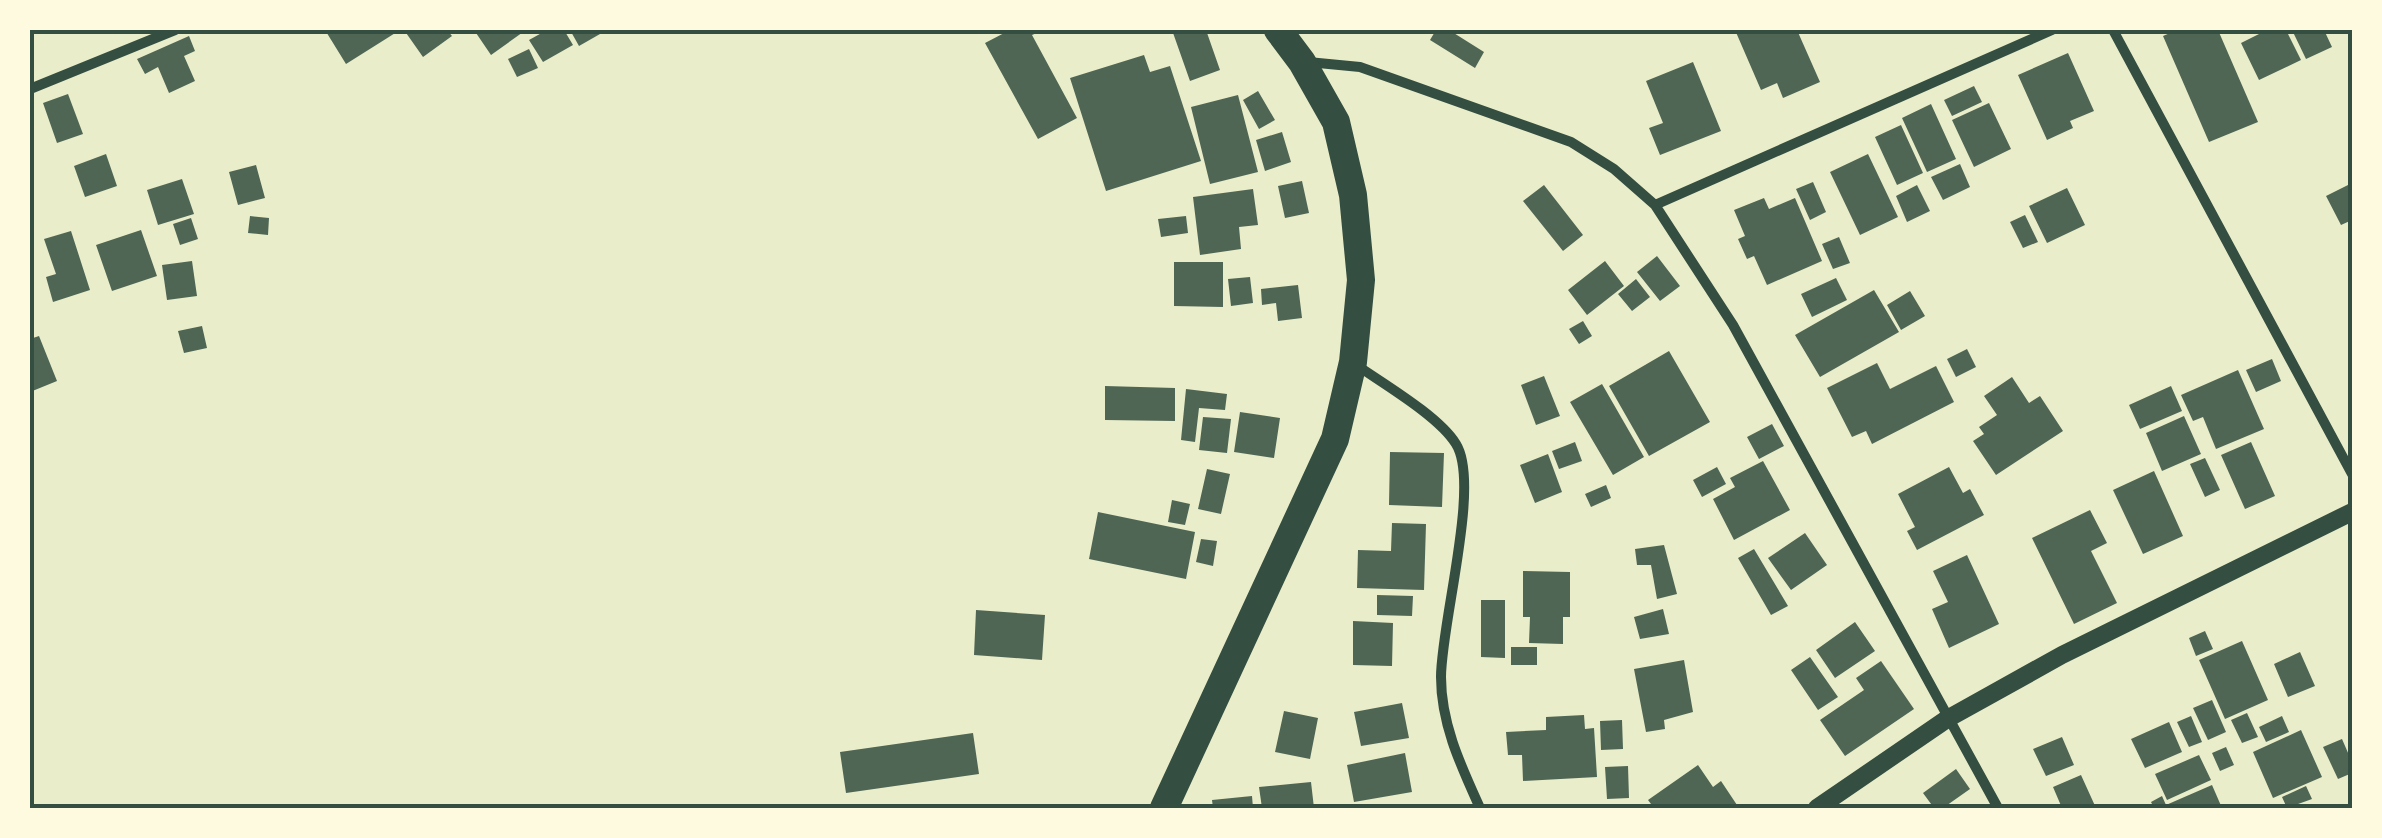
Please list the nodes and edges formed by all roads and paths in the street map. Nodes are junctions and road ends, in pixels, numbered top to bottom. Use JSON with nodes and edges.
{"nodes":[{"id":1,"x":174,"y":30,"type":"edge"},
{"id":2,"x":1278,"y":30,"type":"edge"},
{"id":3,"x":2052,"y":30,"type":"edge"},
{"id":4,"x":2113,"y":30,"type":"edge"},
{"id":5,"x":1302,"y":62,"type":"junction"},
{"id":6,"x":30,"y":88,"type":"edge"},
{"id":7,"x":1655,"y":204,"type":"junction"},
{"id":8,"x":1353,"y":362,"type":"junction"},
{"id":9,"x":2352,"y":474,"type":"edge"},
{"id":10,"x":2352,"y":512,"type":"edge"},
{"id":11,"x":1947,"y":719,"type":"junction"},
{"id":12,"x":1164,"y":808,"type":"edge"},
{"id":13,"x":1480,"y":808,"type":"edge"},
{"id":14,"x":1816,"y":808,"type":"edge"},
{"id":15,"x":1998,"y":808,"type":"edge"}],
"edges":[{"from":1,"to":6,"type":"street"},
{"from":2,"to":5,"type":"highway"},
{"from":3,"to":7,"type":"street"},
{"from":4,"to":9,"type":"street"},
{"from":5,"to":7,"type":"street"},
{"from":5,"to":8,"type":"highway"},
{"from":7,"to":11,"type":"street"},
{"from":8,"to":12,"type":"highway"},
{"from":8,"to":13,"type":"street"},
{"from":10,"to":11,"type":"street"},
{"from":11,"to":14,"type":"street"},
{"from":11,"to":15,"type":"street"}]}
